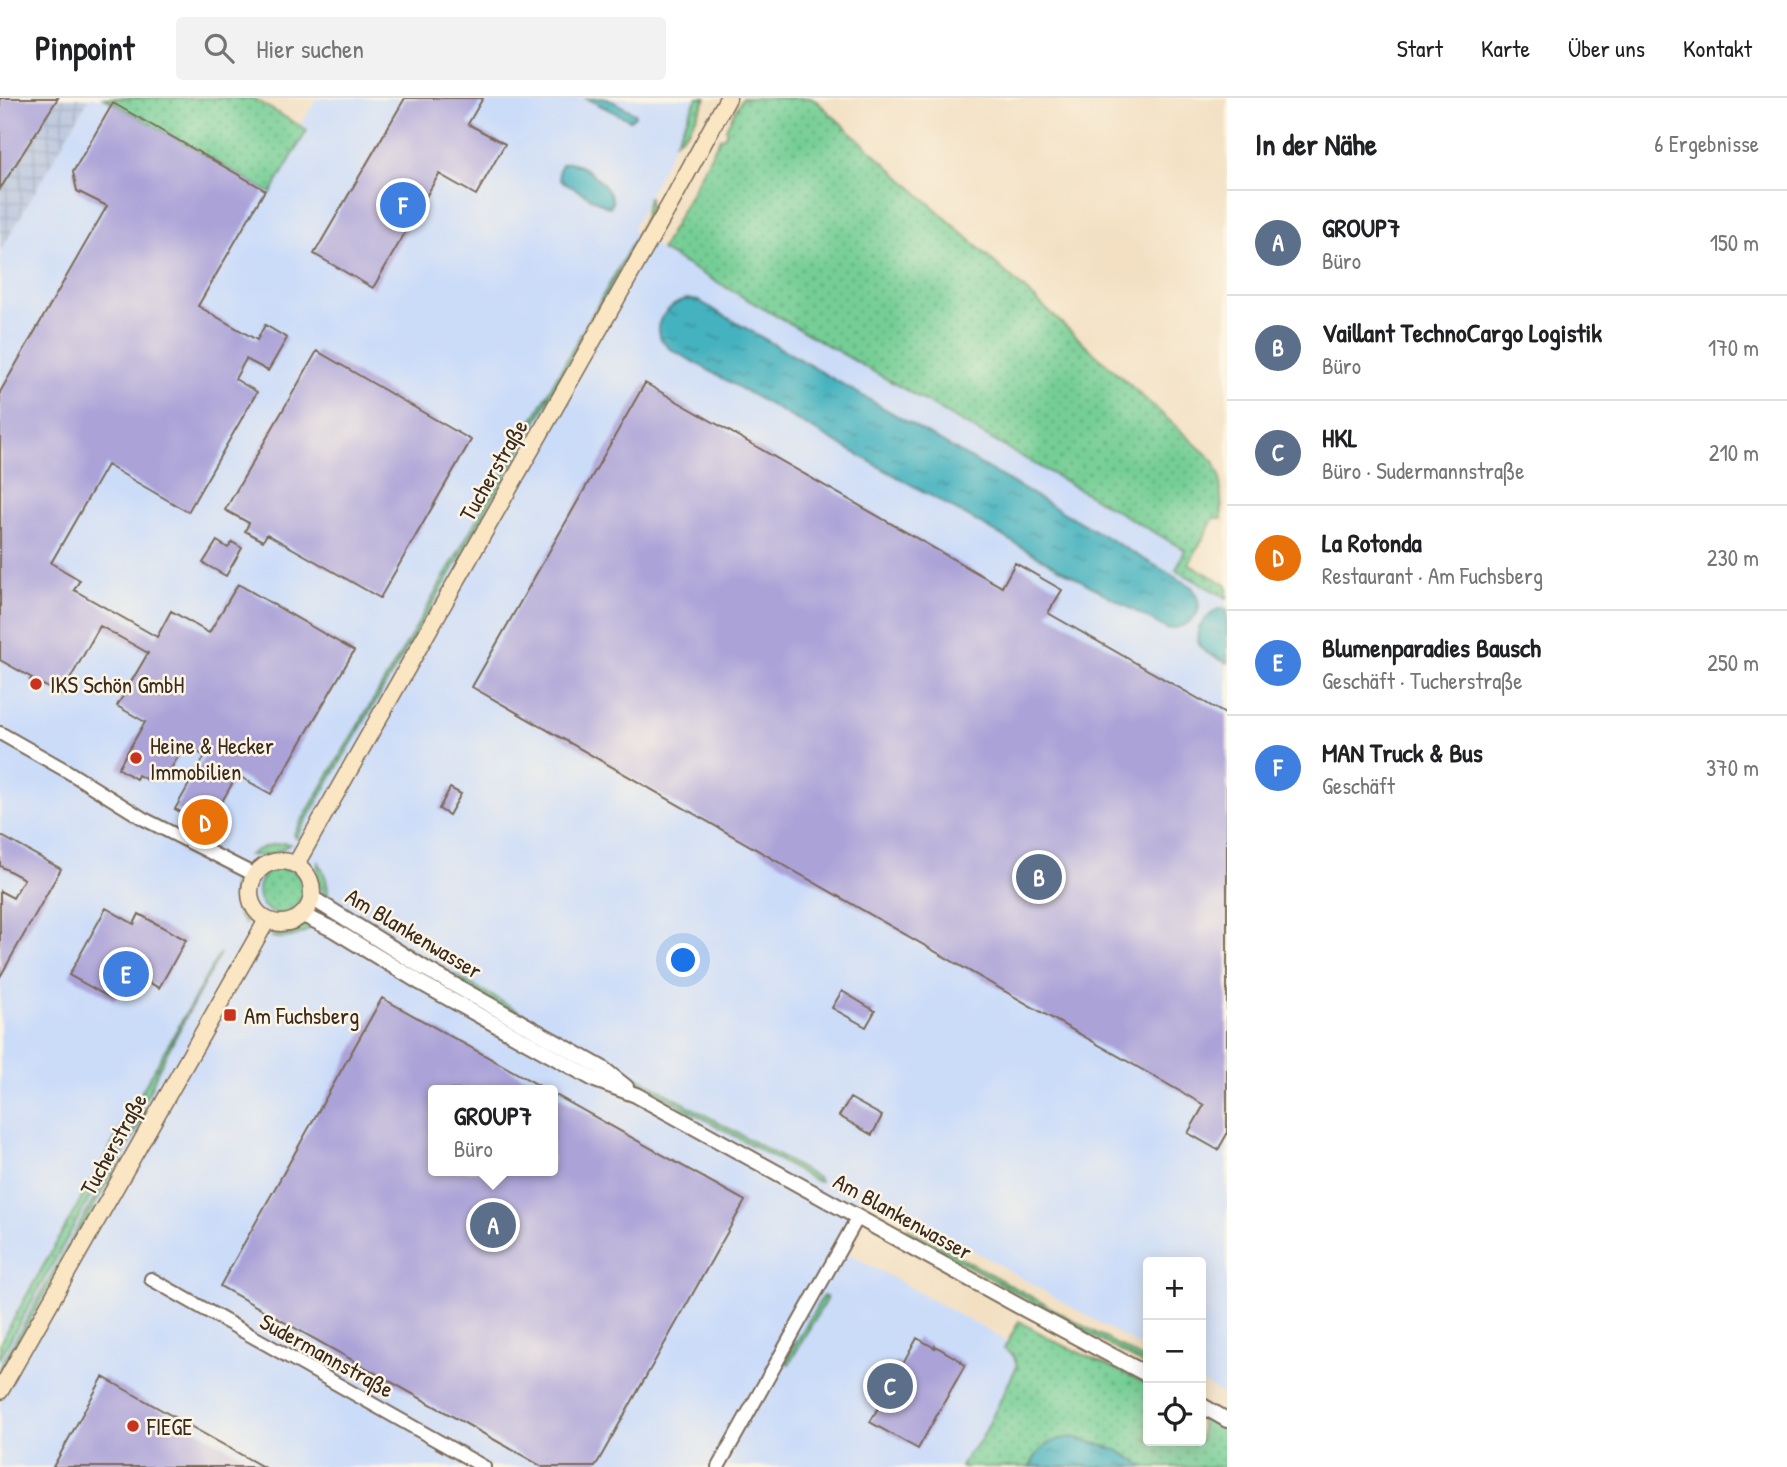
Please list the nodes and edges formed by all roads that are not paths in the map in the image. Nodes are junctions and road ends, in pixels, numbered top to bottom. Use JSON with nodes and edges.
{"nodes":[{"id":1,"x":727,"y":98,"type":"edge"},
{"id":2,"x":0,"y":733,"type":"edge"},
{"id":3,"x":296,"y":864,"type":"junction"},
{"id":4,"x":255,"y":875,"type":"junction"},
{"id":5,"x":312,"y":898,"type":"junction"},
{"id":6,"x":303,"y":915,"type":"junction"},
{"id":7,"x":267,"y":920,"type":"junction"},
{"id":8,"x":636,"y":1095,"type":"junction"},
{"id":9,"x":858,"y":1217,"type":"junction"},
{"id":10,"x":151,"y":1279,"type":"dead end"},
{"id":11,"x":1143,"y":1372,"type":"edge"},
{"id":12,"x":0,"y":1391,"type":"edge"},
{"id":13,"x":1206,"y":1408,"type":"edge"},
{"id":14,"x":1227,"y":1420,"type":"edge"},
{"id":15,"x":484,"y":1467,"type":"edge"},
{"id":16,"x":718,"y":1467,"type":"edge"}],
"edges":[{"from":1,"to":3,"type":"main road","name":"Tucherstraße"},
{"from":2,"to":4,"type":"street"},
{"from":3,"to":4,"type":"main road"},
{"from":3,"to":5,"type":"main road"},
{"from":4,"to":7,"type":"main road"},
{"from":5,"to":6,"type":"main road"},
{"from":5,"to":8,"type":"street","name":"Am Blankenwasser"},
{"from":6,"to":7,"type":"main road"},
{"from":6,"to":8,"type":"street","name":"Am Blankenwasser"},
{"from":7,"to":12,"type":"main road","name":"Tucherstraße"},
{"from":8,"to":9,"type":"street","name":"Am Blankenwasser"},
{"from":9,"to":11,"type":"street","name":"Am Blankenwasser"},
{"from":9,"to":16,"type":"street"},
{"from":10,"to":15,"type":"street","name":"Sudermannstraße"},
{"from":13,"to":14,"type":"street"}]}
